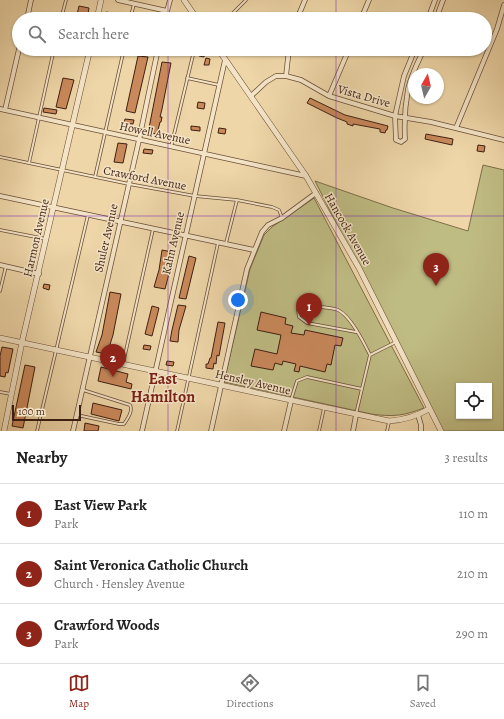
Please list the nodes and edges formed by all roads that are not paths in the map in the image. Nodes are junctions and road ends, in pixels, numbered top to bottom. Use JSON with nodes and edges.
{"nodes":[{"id":1,"x":31,"y":0,"type":"edge"},
{"id":2,"x":66,"y":0,"type":"edge"},
{"id":3,"x":101,"y":0,"type":"edge"},
{"id":4,"x":118,"y":0,"type":"edge"},
{"id":5,"x":170,"y":0,"type":"edge"},
{"id":6,"x":184,"y":0,"type":"edge"},
{"id":7,"x":246,"y":0,"type":"edge"},
{"id":8,"x":305,"y":0,"type":"edge"},
{"id":9,"x":369,"y":0,"type":"edge"},
{"id":10,"x":435,"y":0,"type":"edge"},
{"id":11,"x":443,"y":0,"type":"edge"},
{"id":12,"x":128,"y":1,"type":"edge"},
{"id":13,"x":134,"y":4,"type":"junction"},
{"id":14,"x":504,"y":5,"type":"edge"},
{"id":15,"x":166,"y":11,"type":"joint"},
{"id":16,"x":28,"y":12,"type":"edge"},
{"id":17,"x":63,"y":12,"type":"edge"},
{"id":18,"x":98,"y":12,"type":"edge"},
{"id":19,"x":132,"y":12,"type":"edge"},
{"id":20,"x":192,"y":12,"type":"edge"},
{"id":21,"x":234,"y":12,"type":"edge"},
{"id":22,"x":300,"y":12,"type":"edge"},
{"id":23,"x":364,"y":12,"type":"edge"},
{"id":24,"x":431,"y":12,"type":"edge"},
{"id":25,"x":439,"y":12,"type":"edge"},
{"id":26,"x":492,"y":41,"type":"edge"},
{"id":27,"x":17,"y":56,"type":"edge"},
{"id":28,"x":52,"y":56,"type":"edge"},
{"id":29,"x":88,"y":56,"type":"edge"},
{"id":30,"x":122,"y":56,"type":"edge"},
{"id":31,"x":157,"y":56,"type":"edge"},
{"id":32,"x":193,"y":56,"type":"edge"},
{"id":33,"x":222,"y":56,"type":"edge"},
{"id":34,"x":288,"y":56,"type":"edge"},
{"id":35,"x":346,"y":56,"type":"edge"},
{"id":36,"x":412,"y":56,"type":"edge"},
{"id":37,"x":421,"y":56,"type":"edge"},
{"id":38,"x":486,"y":56,"type":"edge"},
{"id":39,"x":225,"y":60,"type":"junction"},
{"id":40,"x":286,"y":76,"type":"junction"},
{"id":41,"x":187,"y":78,"type":"junction"},
{"id":42,"x":220,"y":85,"type":"junction"},
{"id":43,"x":252,"y":96,"type":"junction"},
{"id":44,"x":329,"y":96,"type":"junction"},
{"id":45,"x":2,"y":110,"type":"edge"},
{"id":46,"x":395,"y":116,"type":"junction"},
{"id":47,"x":404,"y":117,"type":"junction"},
{"id":48,"x":39,"y":118,"type":"junction"},
{"id":49,"x":72,"y":125,"type":"junction"},
{"id":50,"x":456,"y":128,"type":"junction"},
{"id":51,"x":105,"y":132,"type":"junction"},
{"id":52,"x":139,"y":140,"type":"junction"},
{"id":53,"x":504,"y":140,"type":"edge"},
{"id":54,"x":171,"y":147,"type":"junction"},
{"id":55,"x":205,"y":154,"type":"junction"},
{"id":56,"x":0,"y":157,"type":"edge"},
{"id":57,"x":29,"y":164,"type":"junction"},
{"id":58,"x":62,"y":171,"type":"junction"},
{"id":59,"x":306,"y":176,"type":"junction"},
{"id":60,"x":95,"y":177,"type":"junction"},
{"id":61,"x":129,"y":184,"type":"junction"},
{"id":62,"x":316,"y":193,"type":"junction"},
{"id":63,"x":0,"y":196,"type":"edge"},
{"id":64,"x":195,"y":196,"type":"junction"},
{"id":65,"x":237,"y":200,"type":"junction"},
{"id":66,"x":54,"y":207,"type":"junction"},
{"id":67,"x":88,"y":215,"type":"junction"},
{"id":68,"x":282,"y":218,"type":"junction"},
{"id":69,"x":120,"y":222,"type":"junction"},
{"id":70,"x":153,"y":229,"type":"junction"},
{"id":71,"x":0,"y":230,"type":"edge"},
{"id":72,"x":185,"y":235,"type":"junction"},
{"id":73,"x":46,"y":239,"type":"junction"},
{"id":74,"x":218,"y":242,"type":"junction"},
{"id":75,"x":226,"y":244,"type":"junction"},
{"id":76,"x":254,"y":250,"type":"junction"},
{"id":77,"x":0,"y":265,"type":"edge"},
{"id":78,"x":6,"y":266,"type":"junction"},
{"id":79,"x":39,"y":274,"type":"junction"},
{"id":80,"x":0,"y":291,"type":"edge"},
{"id":81,"x":356,"y":332,"type":"junction"},
{"id":82,"x":0,"y":338,"type":"edge"},
{"id":83,"x":22,"y":342,"type":"junction"},
{"id":84,"x":396,"y":342,"type":"junction"},
{"id":85,"x":56,"y":349,"type":"junction"},
{"id":86,"x":370,"y":356,"type":"junction"},
{"id":87,"x":90,"y":357,"type":"junction"},
{"id":88,"x":123,"y":364,"type":"junction"},
{"id":89,"x":155,"y":371,"type":"junction"},
{"id":90,"x":189,"y":378,"type":"junction"},
{"id":91,"x":221,"y":385,"type":"junction"},
{"id":92,"x":82,"y":389,"type":"junction"},
{"id":93,"x":362,"y":389,"type":"junction"},
{"id":94,"x":0,"y":392,"type":"edge"},
{"id":95,"x":12,"y":394,"type":"junction"},
{"id":96,"x":291,"y":401,"type":"junction"},
{"id":97,"x":324,"y":408,"type":"junction"},
{"id":98,"x":429,"y":409,"type":"junction"},
{"id":99,"x":77,"y":415,"type":"junction"},
{"id":100,"x":356,"y":415,"type":"junction"},
{"id":101,"x":418,"y":415,"type":"junction"},
{"id":102,"x":390,"y":421,"type":"junction"},
{"id":103,"x":4,"y":431,"type":"edge"},
{"id":104,"x":37,"y":431,"type":"edge"},
{"id":105,"x":73,"y":431,"type":"edge"},
{"id":106,"x":142,"y":431,"type":"edge"},
{"id":107,"x":176,"y":431,"type":"edge"},
{"id":108,"x":211,"y":431,"type":"edge"},
{"id":109,"x":284,"y":431,"type":"edge"},
{"id":110,"x":319,"y":431,"type":"edge"},
{"id":111,"x":352,"y":431,"type":"edge"},
{"id":112,"x":387,"y":431,"type":"edge"},
{"id":113,"x":421,"y":431,"type":"edge"},
{"id":114,"x":441,"y":431,"type":"edge"}],
"edges":[{"from":1,"to":16,"type":"street"},
{"from":2,"to":17,"type":"lane"},
{"from":3,"to":18,"type":"street"},
{"from":4,"to":12,"type":"street"},
{"from":5,"to":15,"type":"street"},
{"from":6,"to":20,"type":"street"},
{"from":7,"to":21,"type":"lane"},
{"from":8,"to":22,"type":"street"},
{"from":9,"to":23,"type":"street"},
{"from":10,"to":24,"type":"street"},
{"from":11,"to":25,"type":"street"},
{"from":12,"to":13,"type":"street"},
{"from":13,"to":15,"type":"street"},
{"from":13,"to":19,"type":"lane"},
{"from":14,"to":26,"type":"street"},
{"from":27,"to":45,"type":"street"},
{"from":28,"to":48,"type":"lane"},
{"from":29,"to":49,"type":"street","name":"Harmon Avenue"},
{"from":30,"to":51,"type":"lane"},
{"from":31,"to":52,"type":"street","name":"Shuler Avenue"},
{"from":32,"to":41,"type":"lane"},
{"from":33,"to":39,"type":"street","name":"Hancock Avenue"},
{"from":34,"to":40,"type":"street"},
{"from":35,"to":44,"type":"street"},
{"from":36,"to":46,"type":"street"},
{"from":37,"to":47,"type":"street"},
{"from":38,"to":50,"type":"street"},
{"from":39,"to":42,"type":"street","name":"Kahn Avenue"},
{"from":39,"to":43,"type":"street","name":"Hancock Avenue"},
{"from":40,"to":43,"type":"street"},
{"from":40,"to":44,"type":"street","name":"Vista Drive"},
{"from":41,"to":42,"type":"lane"},
{"from":41,"to":54,"type":"lane"},
{"from":42,"to":55,"type":"street","name":"Kahn Avenue"},
{"from":43,"to":59,"type":"street","name":"Hancock Avenue"},
{"from":44,"to":46,"type":"street","name":"Vista Drive"},
{"from":45,"to":48,"type":"street","name":"Howell Avenue"},
{"from":46,"to":47,"type":"street","name":"Vista Drive"},
{"from":46,"to":47,"type":"street"},
{"from":47,"to":50,"type":"street","name":"Vista Drive"},
{"from":48,"to":49,"type":"street","name":"Howell Avenue"},
{"from":48,"to":57,"type":"lane"},
{"from":49,"to":51,"type":"street","name":"Howell Avenue"},
{"from":49,"to":58,"type":"street","name":"Harmon Avenue"},
{"from":50,"to":53,"type":"street","name":"Vista Drive"},
{"from":51,"to":52,"type":"street","name":"Howell Avenue"},
{"from":51,"to":60,"type":"lane"},
{"from":52,"to":54,"type":"street","name":"Howell Avenue"},
{"from":52,"to":61,"type":"street","name":"Shuler Avenue"},
{"from":54,"to":55,"type":"street","name":"Howell Avenue"},
{"from":55,"to":59,"type":"street","name":"Howell Avenue"},
{"from":55,"to":64,"type":"street","name":"Kahn Avenue"},
{"from":56,"to":57,"type":"lane","name":"Crawford Avenue"},
{"from":57,"to":58,"type":"lane","name":"Crawford Avenue"},
{"from":58,"to":60,"type":"lane","name":"Crawford Avenue"},
{"from":58,"to":66,"type":"street","name":"Harmon Avenue"},
{"from":59,"to":62,"type":"street","name":"Hancock Avenue"},
{"from":60,"to":61,"type":"lane","name":"Crawford Avenue"},
{"from":61,"to":64,"type":"lane","name":"Crawford Avenue"},
{"from":61,"to":69,"type":"street","name":"Shuler Avenue"},
{"from":62,"to":68,"type":"street"},
{"from":62,"to":84,"type":"street","name":"Hancock Avenue"},
{"from":63,"to":66,"type":"street"},
{"from":64,"to":65,"type":"lane","name":"Crawford Avenue"},
{"from":64,"to":72,"type":"street","name":"Kahn Avenue"},
{"from":65,"to":68,"type":"lane","name":"Crawford Avenue"},
{"from":65,"to":75,"type":"lane"},
{"from":66,"to":67,"type":"street"},
{"from":66,"to":73,"type":"street","name":"Harmon Avenue"},
{"from":67,"to":69,"type":"street"},
{"from":67,"to":85,"type":"lane"},
{"from":68,"to":76,"type":"street"},
{"from":69,"to":70,"type":"street"},
{"from":69,"to":87,"type":"street","name":"Shuler Avenue"},
{"from":70,"to":72,"type":"street"},
{"from":70,"to":88,"type":"lane"},
{"from":71,"to":73,"type":"lane"},
{"from":72,"to":74,"type":"street"},
{"from":72,"to":89,"type":"street","name":"Kahn Avenue"},
{"from":73,"to":79,"type":"street","name":"Harmon Avenue"},
{"from":74,"to":75,"type":"street"},
{"from":74,"to":90,"type":"lane"},
{"from":75,"to":76,"type":"street"},
{"from":76,"to":91,"type":"street"},
{"from":77,"to":78,"type":"street"},
{"from":78,"to":79,"type":"street"},
{"from":78,"to":80,"type":"lane"},
{"from":79,"to":83,"type":"street","name":"Harmon Avenue"},
{"from":81,"to":81,"type":"lane"},
{"from":81,"to":86,"type":"lane"},
{"from":82,"to":83,"type":"street","name":"Hensley Avenue"},
{"from":83,"to":85,"type":"street","name":"Hensley Avenue"},
{"from":83,"to":95,"type":"street","name":"Harmon Avenue"},
{"from":84,"to":86,"type":"lane"},
{"from":84,"to":98,"type":"street","name":"Hancock Avenue"},
{"from":85,"to":87,"type":"street","name":"Hensley Avenue"},
{"from":85,"to":104,"type":"lane"},
{"from":86,"to":93,"type":"lane"},
{"from":87,"to":88,"type":"street","name":"Hensley Avenue"},
{"from":87,"to":92,"type":"street","name":"Shuler Avenue"},
{"from":88,"to":89,"type":"street","name":"Hensley Avenue"},
{"from":89,"to":90,"type":"street","name":"Hensley Avenue"},
{"from":89,"to":106,"type":"street","name":"Kahn Avenue"},
{"from":90,"to":91,"type":"street","name":"Hensley Avenue"},
{"from":90,"to":107,"type":"lane"},
{"from":91,"to":96,"type":"street","name":"Hensley Avenue"},
{"from":91,"to":108,"type":"street"},
{"from":92,"to":99,"type":"street","name":"Shuler Avenue"},
{"from":92,"to":99,"type":"lane"},
{"from":93,"to":96,"type":"lane"},
{"from":93,"to":100,"type":"lane"},
{"from":94,"to":95,"type":"lane"},
{"from":95,"to":103,"type":"street","name":"Harmon Avenue"},
{"from":96,"to":97,"type":"street","name":"Hensley Avenue"},
{"from":96,"to":109,"type":"street"},
{"from":97,"to":100,"type":"street","name":"Hensley Avenue"},
{"from":97,"to":110,"type":"lane"},
{"from":98,"to":101,"type":"street","name":"Hensley Avenue"},
{"from":98,"to":114,"type":"street","name":"Hancock Avenue"},
{"from":99,"to":105,"type":"street","name":"Shuler Avenue"},
{"from":100,"to":102,"type":"street","name":"Hensley Avenue"},
{"from":100,"to":111,"type":"street"},
{"from":101,"to":102,"type":"street","name":"Hensley Avenue"},
{"from":101,"to":113,"type":"street"},
{"from":102,"to":112,"type":"lane"}]}
